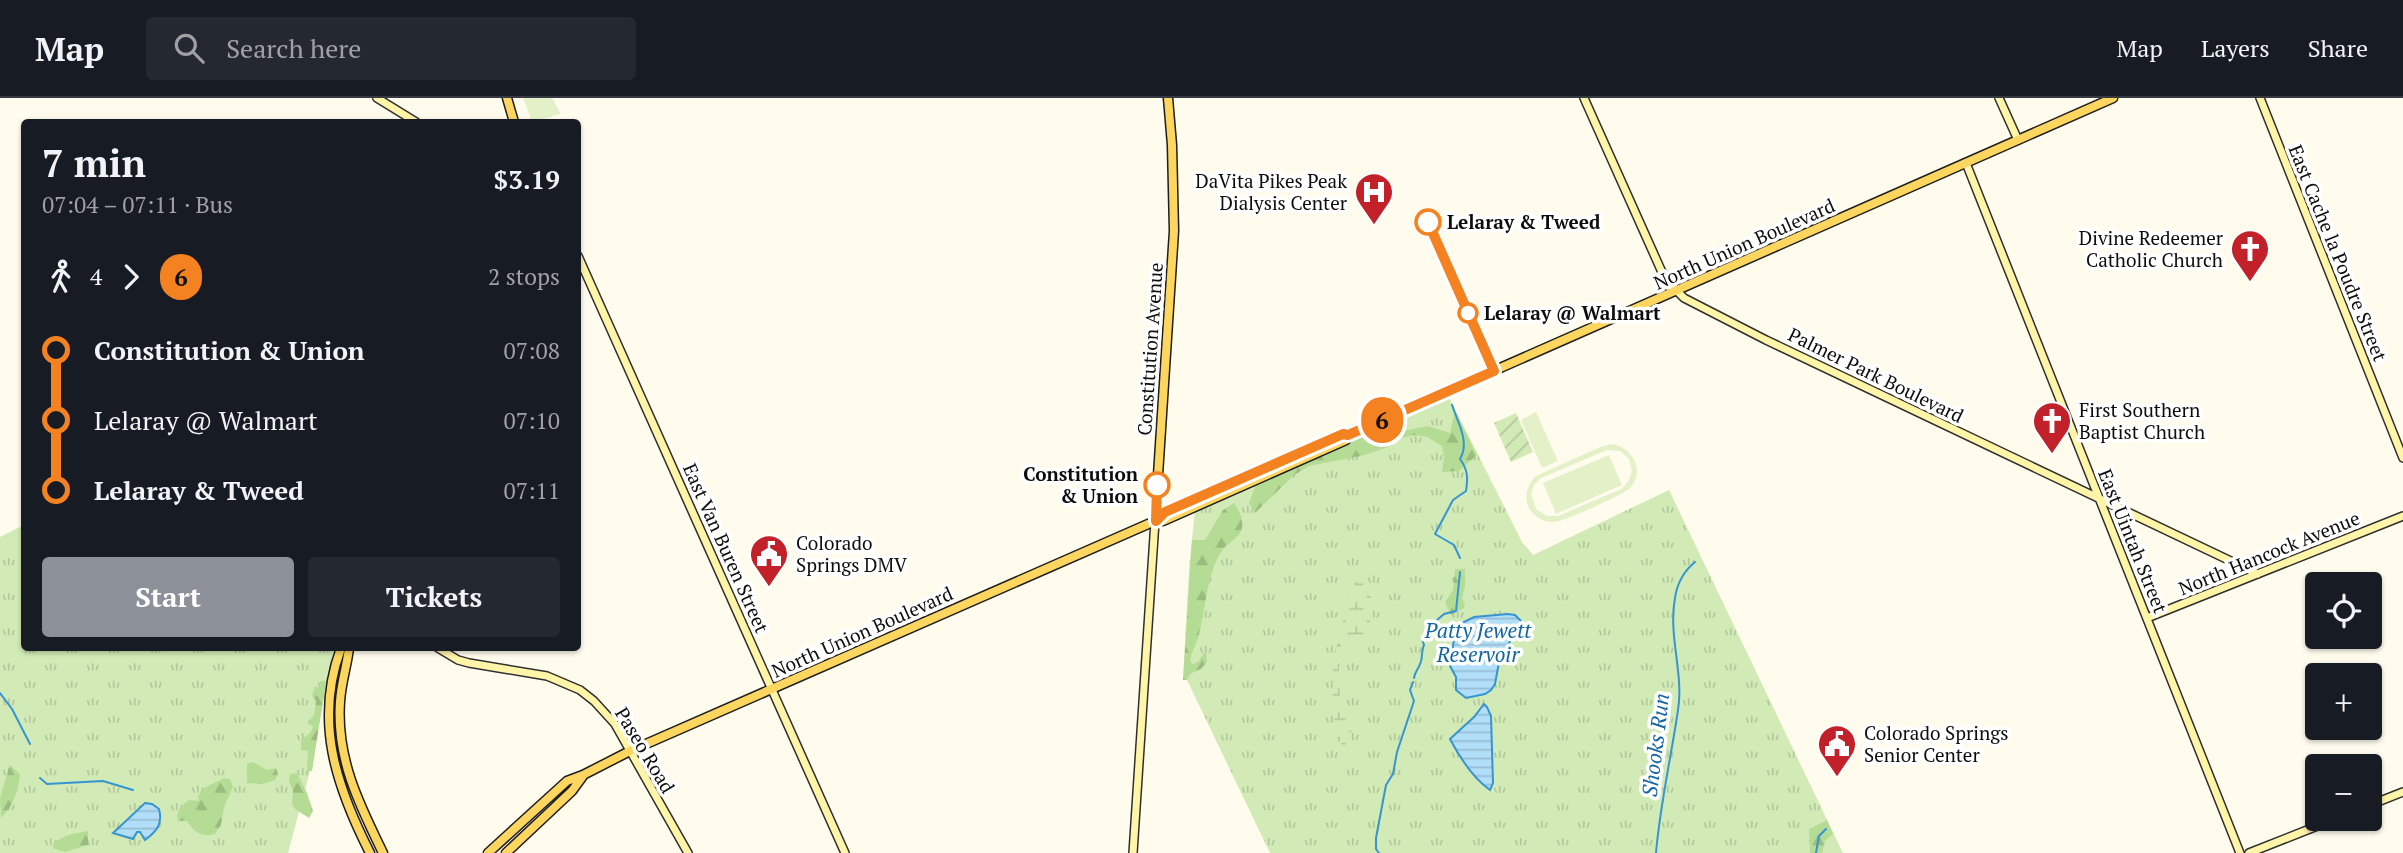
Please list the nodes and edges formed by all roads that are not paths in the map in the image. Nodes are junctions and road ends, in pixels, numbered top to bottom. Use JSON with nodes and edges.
{"nodes":[{"id":1,"x":377,"y":98,"type":"edge"},
{"id":2,"x":507,"y":98,"type":"edge"},
{"id":3,"x":1168,"y":98,"type":"edge"},
{"id":4,"x":1584,"y":98,"type":"edge"},
{"id":5,"x":1999,"y":98,"type":"edge"},
{"id":6,"x":2113,"y":98,"type":"edge"},
{"id":7,"x":2260,"y":98,"type":"edge"},
{"id":8,"x":411,"y":119,"type":"edge"},
{"id":9,"x":513,"y":119,"type":"edge"},
{"id":10,"x":2018,"y":140,"type":"junction"},
{"id":11,"x":1966,"y":163,"type":"junction"},
{"id":12,"x":581,"y":264,"type":"edge"},
{"id":13,"x":1676,"y":291,"type":"junction"},
{"id":14,"x":2403,"y":458,"type":"edge"},
{"id":15,"x":2090,"y":474,"type":"junction"},
{"id":16,"x":2074,"y":488,"type":"junction"},
{"id":17,"x":2101,"y":501,"type":"junction"},
{"id":18,"x":2403,"y":516,"type":"edge"},
{"id":19,"x":1156,"y":521,"type":"junction"},
{"id":20,"x":2258,"y":574,"type":"junction"},
{"id":21,"x":2147,"y":618,"type":"junction"},
{"id":22,"x":340,"y":651,"type":"edge"},
{"id":23,"x":348,"y":651,"type":"edge"},
{"id":24,"x":443,"y":651,"type":"edge"},
{"id":25,"x":772,"y":689,"type":"junction"},
{"id":26,"x":630,"y":751,"type":"junction"},
{"id":27,"x":583,"y":775,"type":"junction"},
{"id":28,"x":2403,"y":792,"type":"edge"},
{"id":29,"x":2382,"y":800,"type":"edge"},
{"id":30,"x":2305,"y":831,"type":"edge"},
{"id":31,"x":368,"y":853,"type":"edge"},
{"id":32,"x":383,"y":853,"type":"edge"},
{"id":33,"x":488,"y":853,"type":"edge"},
{"id":34,"x":506,"y":853,"type":"edge"},
{"id":35,"x":688,"y":853,"type":"edge"},
{"id":36,"x":845,"y":853,"type":"edge"},
{"id":37,"x":1133,"y":853,"type":"edge"},
{"id":38,"x":2240,"y":853,"type":"edge"},
{"id":39,"x":2249,"y":853,"type":"edge"}],
"edges":[{"from":1,"to":8,"type":"main road"},
{"from":2,"to":9,"type":"main road"},
{"from":3,"to":19,"type":"main road","name":"Constitution Avenue"},
{"from":4,"to":13,"type":"main road","name":"Palmer Park Boulevard"},
{"from":5,"to":10,"type":"main road"},
{"from":6,"to":10,"type":"main road","name":"North Union Boulevard"},
{"from":7,"to":14,"type":"main road","name":"East Cache la Poudre Street"},
{"from":10,"to":11,"type":"main road","name":"North Union Boulevard"},
{"from":11,"to":13,"type":"main road","name":"North Union Boulevard"},
{"from":11,"to":15,"type":"main road","name":"East Uintah Street"},
{"from":12,"to":25,"type":"main road","name":"East Van Buren Street"},
{"from":13,"to":16,"type":"main road","name":"Palmer Park Boulevard"},
{"from":13,"to":19,"type":"main road","name":"North Union Boulevard"},
{"from":15,"to":16,"type":"main road"},
{"from":15,"to":17,"type":"main road","name":"East Uintah Street"},
{"from":16,"to":17,"type":"main road","name":"Palmer Park Boulevard"},
{"from":17,"to":20,"type":"main road","name":"Palmer Park Boulevard"},
{"from":17,"to":21,"type":"main road","name":"East Uintah Street"},
{"from":18,"to":20,"type":"main road","name":"North Hancock Avenue"},
{"from":19,"to":25,"type":"main road","name":"North Union Boulevard"},
{"from":19,"to":37,"type":"main road","name":"Constitution Avenue"},
{"from":20,"to":21,"type":"main road","name":"North Hancock Avenue"},
{"from":21,"to":38,"type":"main road","name":"East Uintah Street"},
{"from":22,"to":31,"type":"main road"},
{"from":23,"to":32,"type":"main road"},
{"from":24,"to":26,"type":"main road","name":"Paseo Road"},
{"from":25,"to":26,"type":"main road","name":"North Union Boulevard"},
{"from":25,"to":36,"type":"main road","name":"East Van Buren Street"},
{"from":26,"to":27,"type":"main road","name":"North Union Boulevard"},
{"from":26,"to":35,"type":"main road","name":"Paseo Road"},
{"from":27,"to":33,"type":"main road","name":"North Union Boulevard"},
{"from":27,"to":34,"type":"main road","name":"North Union Boulevard"},
{"from":28,"to":29,"type":"main road"},
{"from":30,"to":39,"type":"main road"}]}
